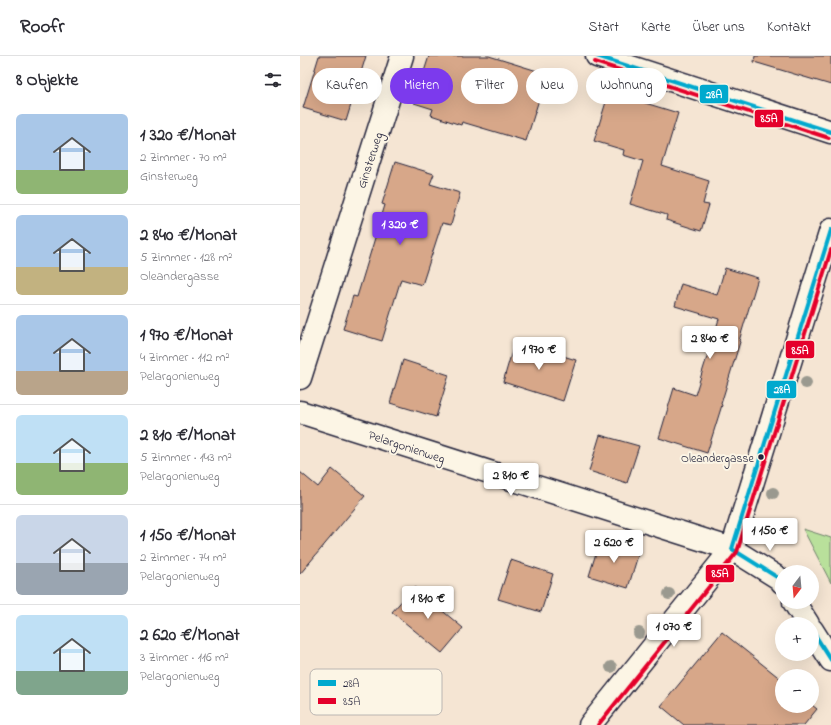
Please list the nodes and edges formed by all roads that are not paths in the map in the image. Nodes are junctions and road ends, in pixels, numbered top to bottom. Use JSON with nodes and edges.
{"nodes":[{"id":1,"x":402,"y":56,"type":"edge"},
{"id":2,"x":597,"y":56,"type":"edge"},
{"id":3,"x":831,"y":132,"type":"edge"},
{"id":4,"x":831,"y":230,"type":"edge"},
{"id":5,"x":300,"y":378,"type":"edge"},
{"id":6,"x":300,"y":412,"type":"edge"},
{"id":7,"x":732,"y":549,"type":"junction"},
{"id":8,"x":775,"y":576,"type":"edge"},
{"id":9,"x":819,"y":641,"type":"edge"},
{"id":10,"x":831,"y":660,"type":"edge"},
{"id":11,"x":590,"y":725,"type":"edge"}],
"edges":[{"from":1,"to":5,"type":"street","name":"Ginsterweg"},
{"from":2,"to":3,"type":"street"},
{"from":4,"to":7,"type":"street"},
{"from":6,"to":7,"type":"street","name":"Pelargonienweg"},
{"from":7,"to":8,"type":"street","name":"Pelargonienweg"},
{"from":7,"to":11,"type":"street"},
{"from":9,"to":10,"type":"street"}]}
